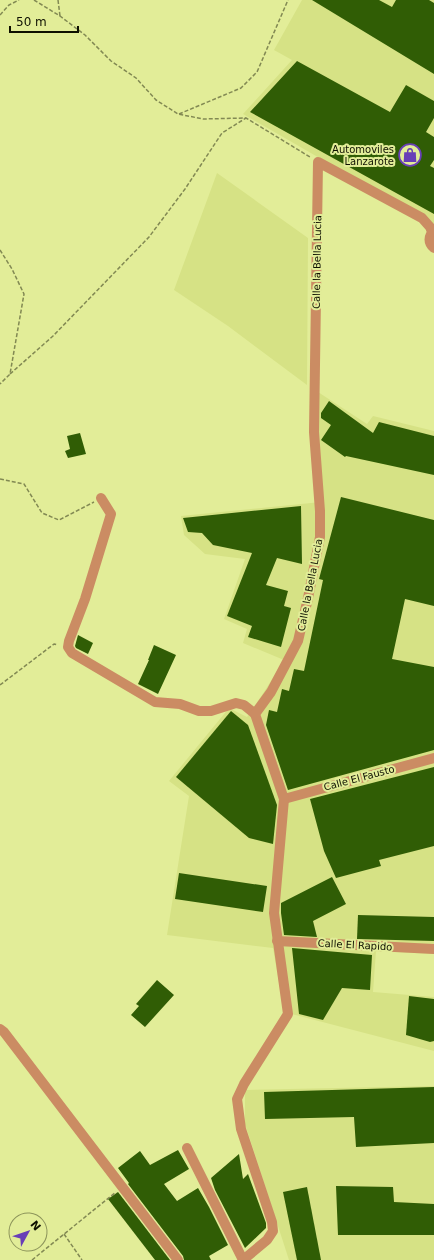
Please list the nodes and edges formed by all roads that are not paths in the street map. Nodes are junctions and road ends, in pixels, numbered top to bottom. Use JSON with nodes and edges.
{"nodes":[{"id":1,"x":433,"y":231,"type":"edge"},
{"id":2,"x":434,"y":248,"type":"edge"},
{"id":3,"x":101,"y":498,"type":"road end"},
{"id":4,"x":255,"y":714,"type":"junction"},
{"id":5,"x":434,"y":758,"type":"edge"},
{"id":6,"x":284,"y":799,"type":"junction"},
{"id":7,"x":277,"y":941,"type":"junction"},
{"id":8,"x":434,"y":949,"type":"edge"},
{"id":9,"x":0,"y":1029,"type":"edge"},
{"id":10,"x":187,"y":1148,"type":"dead end"},
{"id":11,"x":178,"y":1260,"type":"edge"},
{"id":12,"x":243,"y":1260,"type":"edge"}],
"edges":[{"from":1,"to":2,"type":"street"},
{"from":1,"to":4,"type":"street","name":"Calle la Bella Lucia"},
{"from":3,"to":4,"type":"street"},
{"from":4,"to":6,"type":"street"},
{"from":5,"to":6,"type":"street","name":"Calle El Fausto"},
{"from":6,"to":7,"type":"street"},
{"from":7,"to":8,"type":"street","name":"Calle El Rapido"},
{"from":7,"to":12,"type":"street"},
{"from":9,"to":11,"type":"street"},
{"from":10,"to":12,"type":"street"}]}
